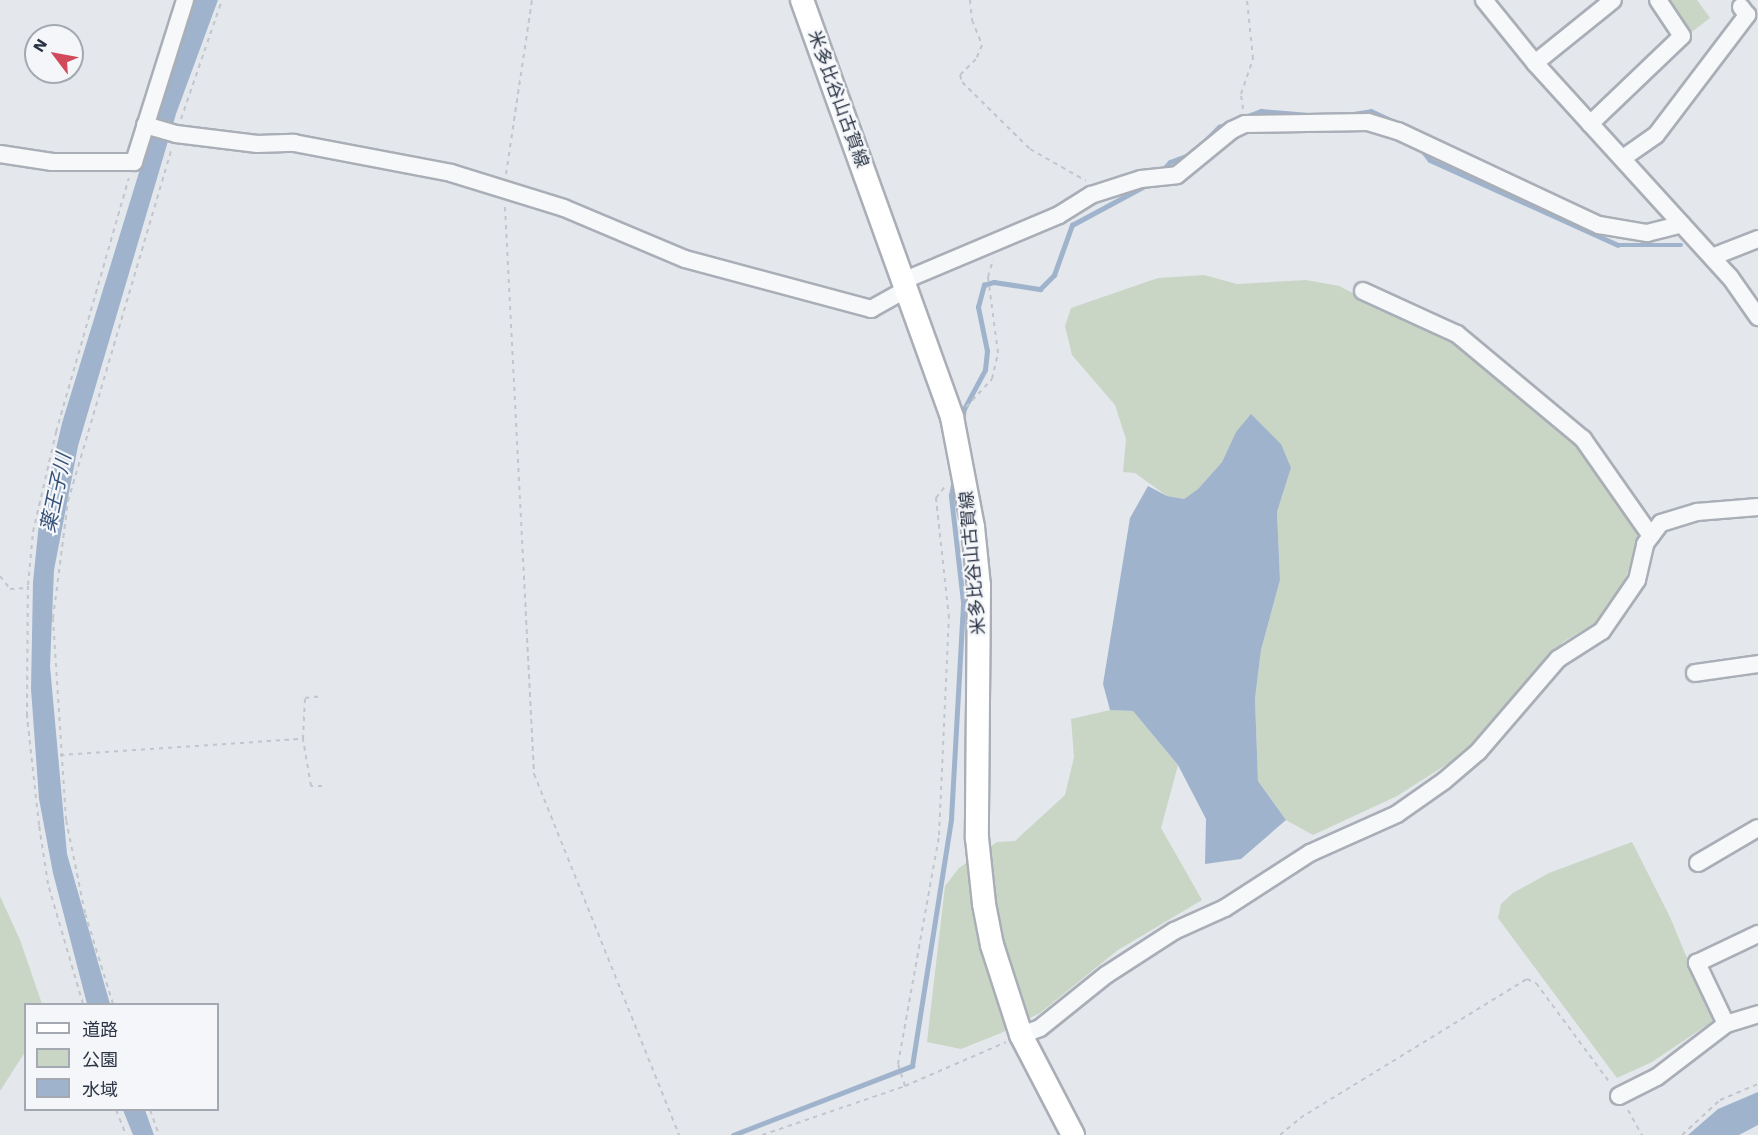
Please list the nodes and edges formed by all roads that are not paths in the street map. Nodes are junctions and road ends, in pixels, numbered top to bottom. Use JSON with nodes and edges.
{"nodes":[{"id":1,"x":185,"y":0,"type":"edge"},
{"id":2,"x":802,"y":0,"type":"edge"},
{"id":3,"x":1613,"y":0,"type":"edge"},
{"id":4,"x":1658,"y":0,"type":"edge"},
{"id":5,"x":1489,"y":2,"type":"edge"},
{"id":6,"x":1741,"y":7,"type":"dead end"},
{"id":7,"x":1535,"y":63,"type":"junction"},
{"id":8,"x":1590,"y":124,"type":"junction"},
{"id":9,"x":146,"y":125,"type":"junction"},
{"id":10,"x":0,"y":154,"type":"edge"},
{"id":11,"x":1623,"y":158,"type":"junction"},
{"id":12,"x":1682,"y":224,"type":"junction"},
{"id":13,"x":1758,"y":239,"type":"edge"},
{"id":14,"x":1712,"y":257,"type":"junction"},
{"id":15,"x":906,"y":284,"type":"junction"},
{"id":16,"x":1363,"y":291,"type":"dead end"},
{"id":17,"x":1758,"y":317,"type":"edge"},
{"id":18,"x":1758,"y":507,"type":"edge"},
{"id":19,"x":1651,"y":536,"type":"junction"},
{"id":20,"x":1758,"y":664,"type":"edge"},
{"id":21,"x":1695,"y":673,"type":"dead end"},
{"id":22,"x":1758,"y":828,"type":"edge"},
{"id":23,"x":1698,"y":863,"type":"dead end"},
{"id":24,"x":1758,"y":934,"type":"edge"},
{"id":25,"x":1758,"y":1014,"type":"edge"},
{"id":26,"x":1725,"y":1024,"type":"junction"},
{"id":27,"x":1021,"y":1035,"type":"junction"},
{"id":28,"x":1619,"y":1096,"type":"road end"},
{"id":29,"x":1073,"y":1135,"type":"edge"}],
"edges":[{"from":1,"to":9,"type":"street"},
{"from":2,"to":15,"type":"main road","name":"米多比谷山古賀線"},
{"from":3,"to":7,"type":"street"},
{"from":4,"to":8,"type":"street"},
{"from":5,"to":7,"type":"street"},
{"from":6,"to":11,"type":"street"},
{"from":7,"to":8,"type":"street"},
{"from":8,"to":11,"type":"street"},
{"from":9,"to":10,"type":"street"},
{"from":9,"to":15,"type":"street"},
{"from":11,"to":12,"type":"street"},
{"from":12,"to":14,"type":"street"},
{"from":12,"to":15,"type":"street"},
{"from":13,"to":14,"type":"street"},
{"from":14,"to":17,"type":"street"},
{"from":15,"to":27,"type":"main road","name":"米多比谷山古賀線"},
{"from":16,"to":19,"type":"street"},
{"from":18,"to":19,"type":"street"},
{"from":19,"to":27,"type":"street"},
{"from":20,"to":21,"type":"street"},
{"from":22,"to":23,"type":"street"},
{"from":24,"to":26,"type":"street"},
{"from":25,"to":26,"type":"street"},
{"from":26,"to":28,"type":"street"},
{"from":27,"to":29,"type":"main road","name":"米多比谷山古賀線"}]}
